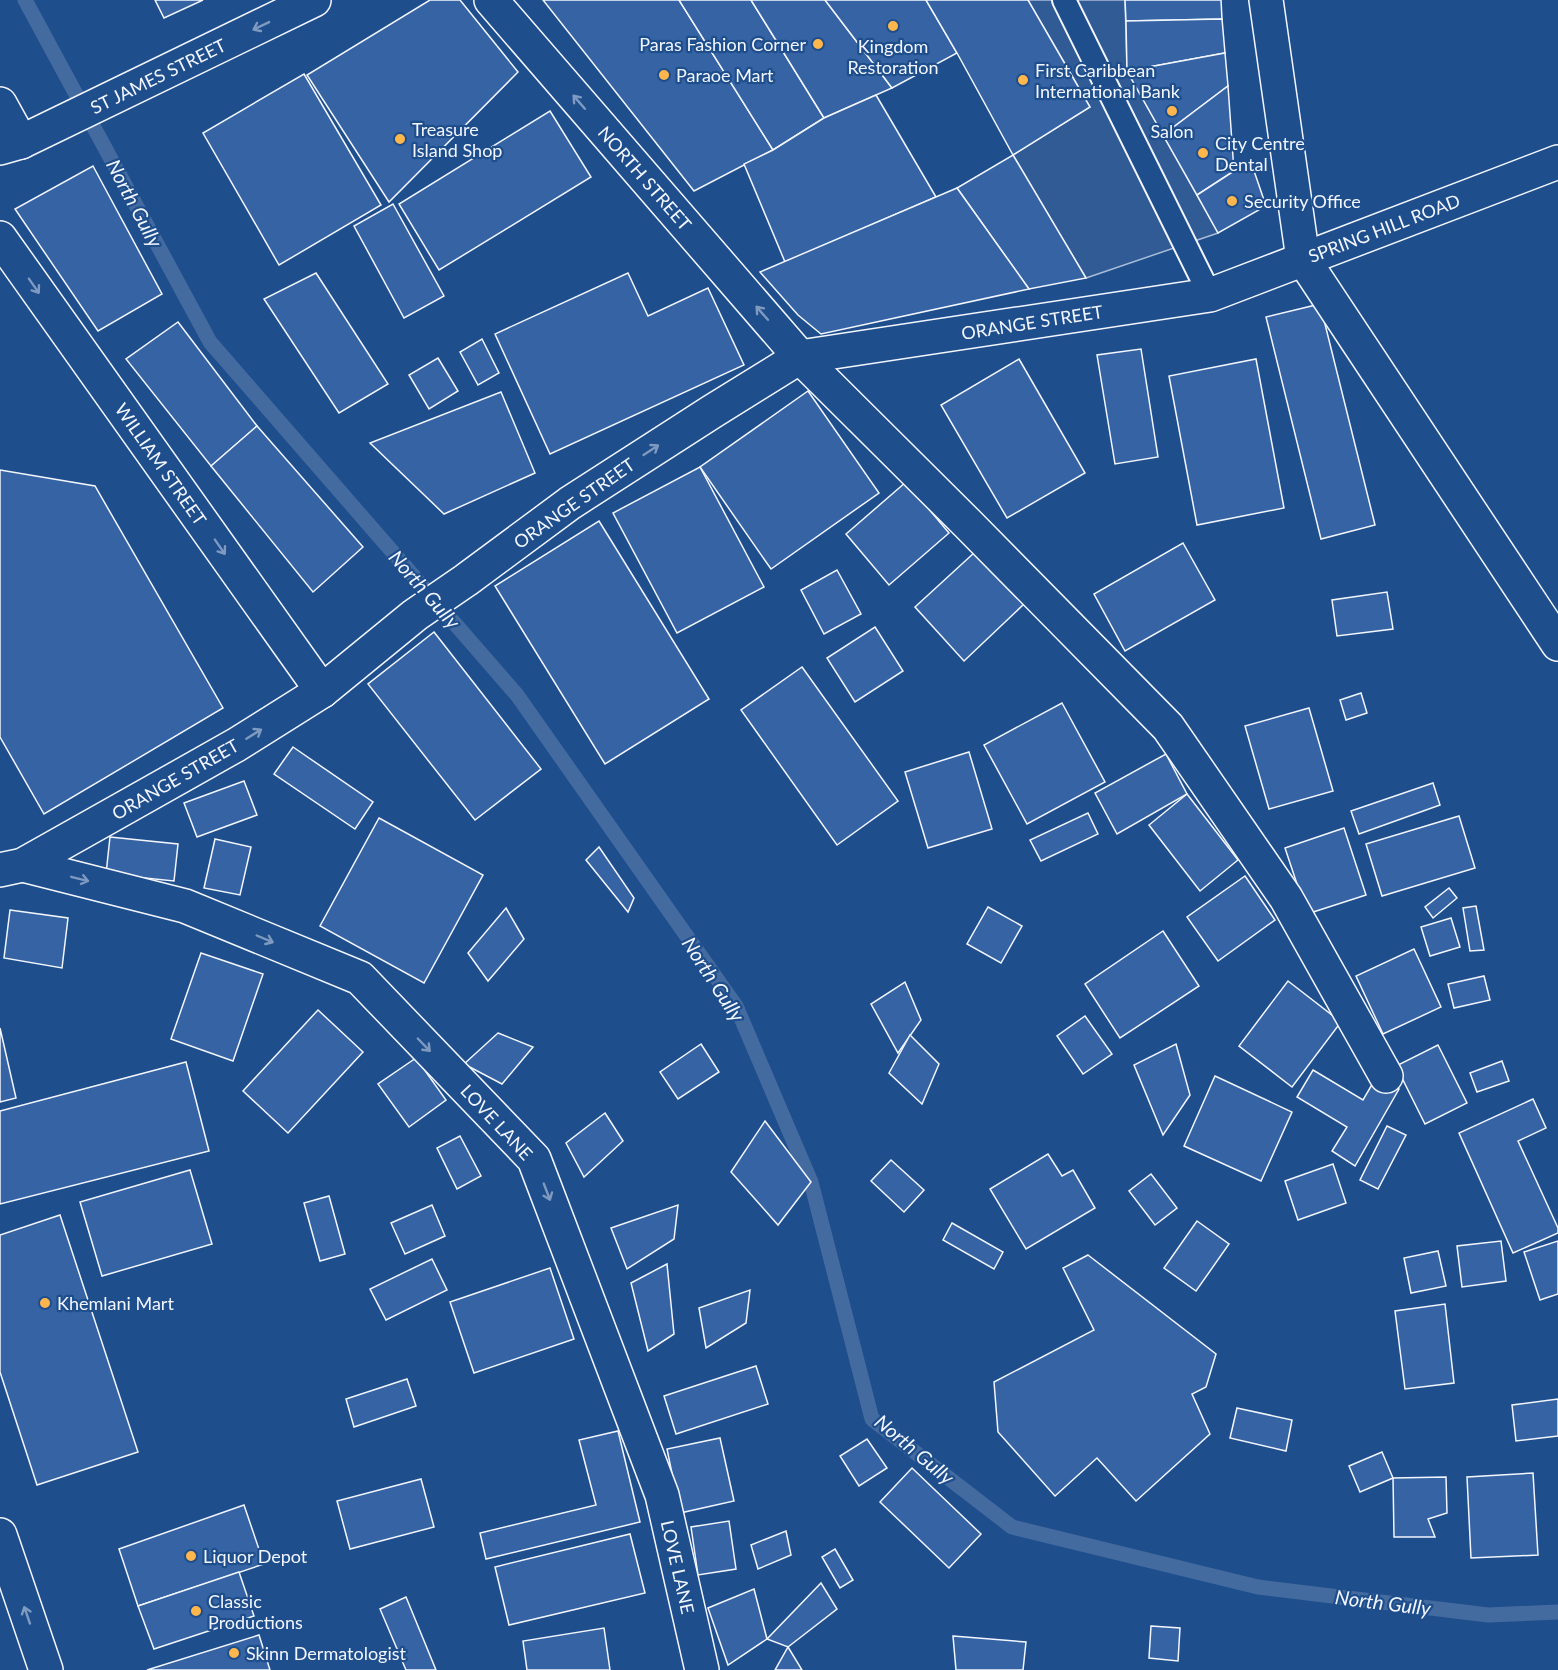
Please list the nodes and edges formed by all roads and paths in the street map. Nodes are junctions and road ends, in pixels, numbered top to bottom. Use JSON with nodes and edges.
{"nodes":[{"id":1,"x":314,"y":0,"type":"edge"},
{"id":2,"x":490,"y":0,"type":"edge"},
{"id":3,"x":1064,"y":0,"type":"edge"},
{"id":4,"x":1266,"y":0,"type":"edge"},
{"id":5,"x":0,"y":104,"type":"edge"},
{"id":6,"x":11,"y":145,"type":"edge"},
{"id":7,"x":1558,"y":162,"type":"edge"},
{"id":8,"x":0,"y":238,"type":"edge"},
{"id":9,"x":1303,"y":260,"type":"junction"},
{"id":10,"x":1210,"y":295,"type":"junction"},
{"id":11,"x":800,"y":357,"type":"junction"},
{"id":12,"x":1558,"y":644,"type":"edge"},
{"id":13,"x":322,"y":691,"type":"junction"},
{"id":14,"x":12,"y":867,"type":"edge"},
{"id":15,"x":1386,"y":1076,"type":"dead end"},
{"id":16,"x":0,"y":1535,"type":"edge"},
{"id":17,"x":46,"y":1670,"type":"edge"},
{"id":18,"x":702,"y":1670,"type":"edge"}],
"edges":[{"from":1,"to":6,"type":"street","name":"ST JAMES STREET","one_way":true},
{"from":11,"to":2,"type":"street","name":"NORTH STREET","one_way":true},
{"from":3,"to":10,"type":"lane"},
{"from":4,"to":9,"type":"street"},
{"from":5,"to":6,"type":"street"},
{"from":7,"to":9,"type":"street","name":"SPRING HILL ROAD"},
{"from":8,"to":13,"type":"street","name":"WILLIAM STREET","one_way":true},
{"from":9,"to":10,"type":"street","name":"SPRING HILL ROAD"},
{"from":9,"to":12,"type":"street"},
{"from":10,"to":11,"type":"street","name":"ORANGE STREET"},
{"from":13,"to":11,"type":"street","name":"ORANGE STREET","one_way":true},
{"from":11,"to":15,"type":"street","name":"NORTH STREET"},
{"from":14,"to":13,"type":"street","name":"ORANGE STREET","one_way":true},
{"from":14,"to":18,"type":"street","name":"LOVE LANE","one_way":true},
{"from":17,"to":16,"type":"street","one_way":true}]}
